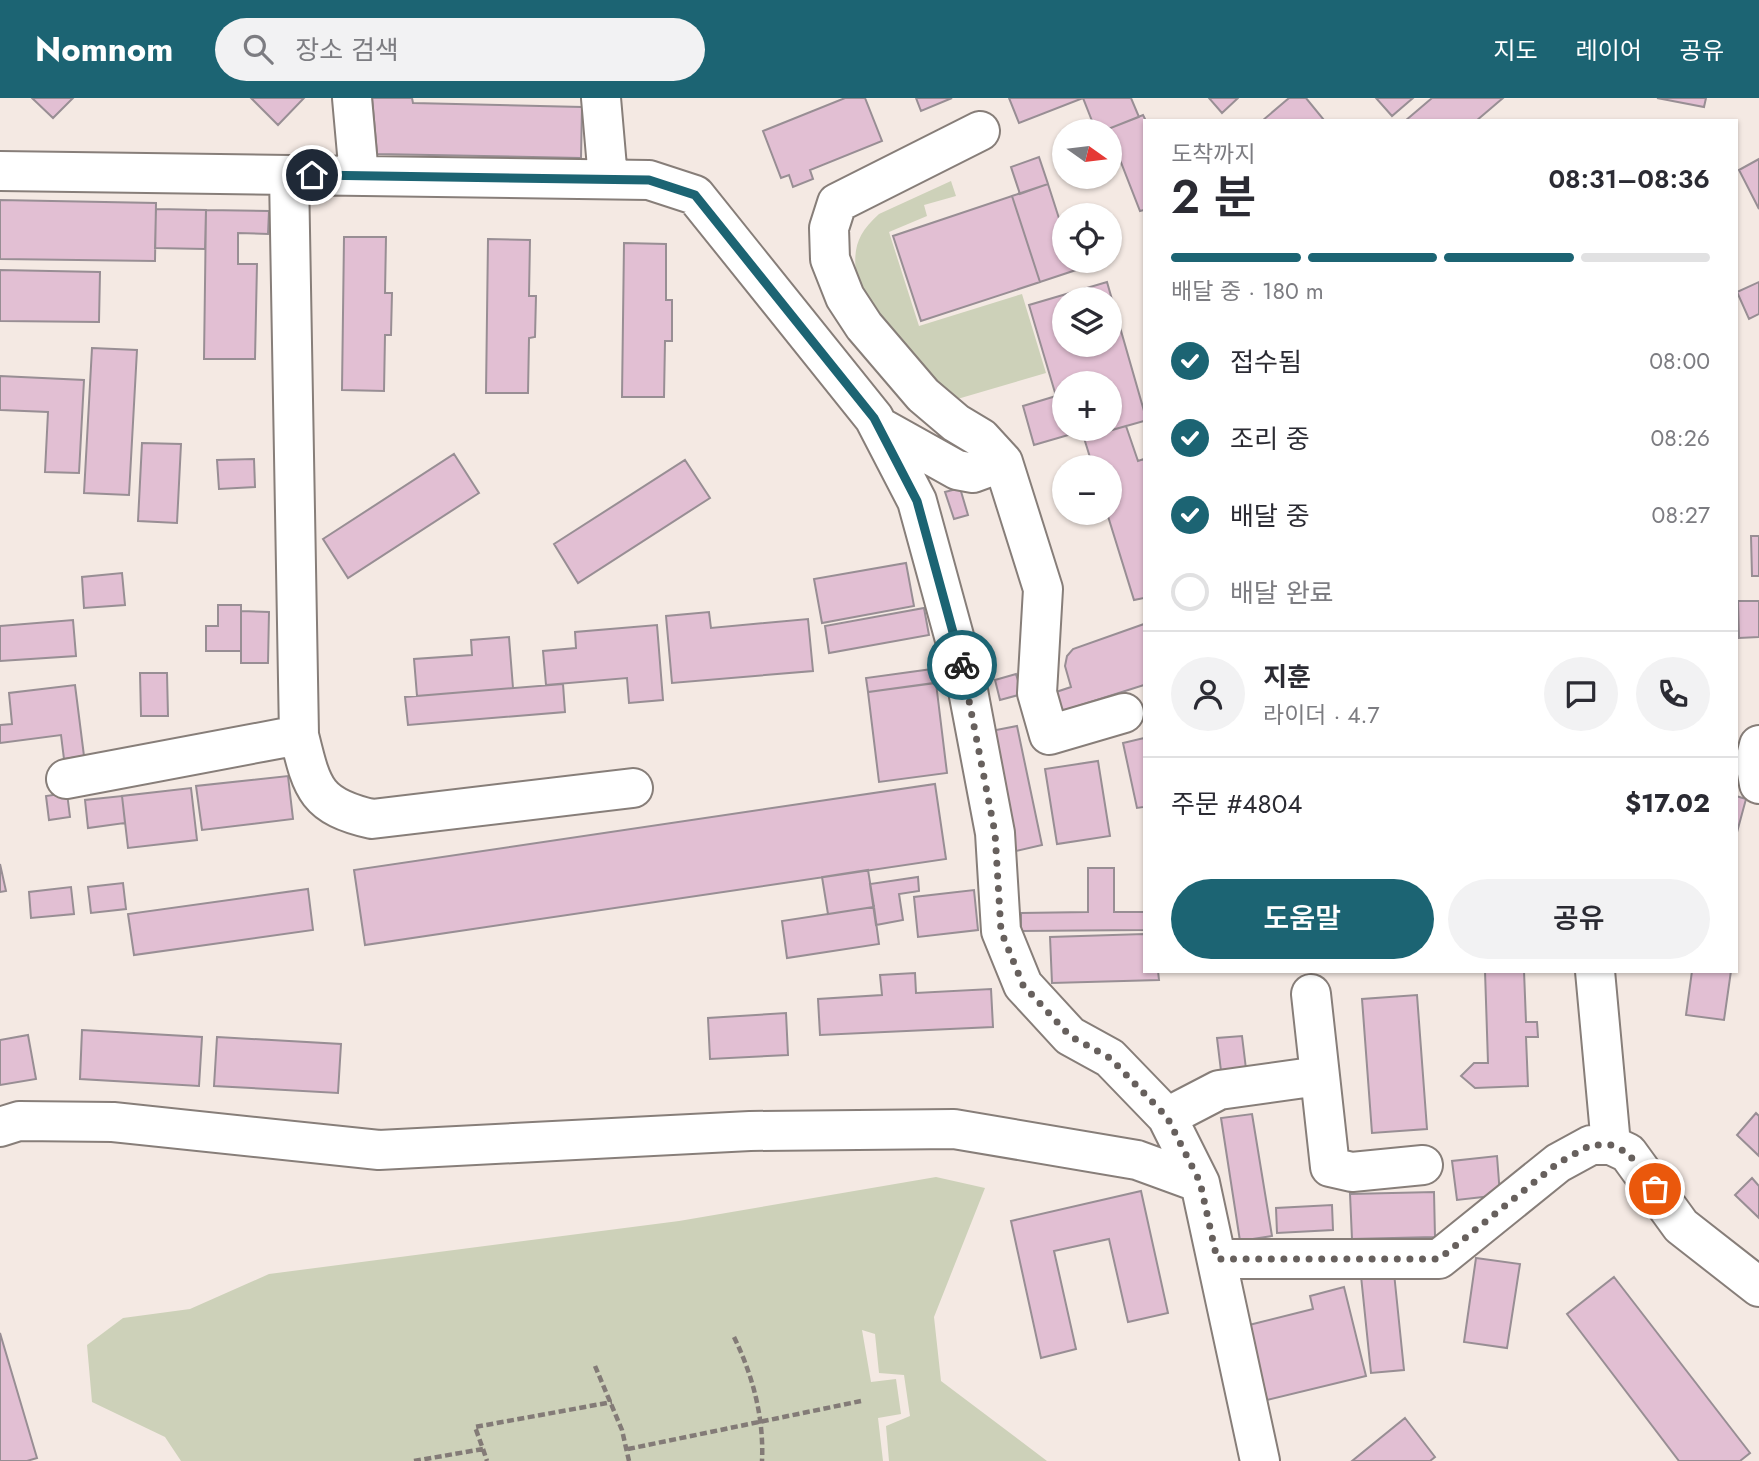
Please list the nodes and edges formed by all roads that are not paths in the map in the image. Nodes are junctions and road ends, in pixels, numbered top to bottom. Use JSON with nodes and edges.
{"nodes":[{"id":1,"x":352,"y":98,"type":"edge"},
{"id":2,"x":601,"y":98,"type":"edge"},
{"id":3,"x":980,"y":131,"type":"dead end"},
{"id":4,"x":0,"y":171,"type":"edge"},
{"id":5,"x":289,"y":175,"type":"junction"},
{"id":6,"x":359,"y":176,"type":"junction"},
{"id":7,"x":607,"y":179,"type":"junction"},
{"id":8,"x":880,"y":427,"type":"junction"},
{"id":9,"x":1003,"y":462,"type":"junction"},
{"id":10,"x":1124,"y":713,"type":"dead end"},
{"id":11,"x":299,"y":735,"type":"junction"},
{"id":12,"x":1759,"y":745,"type":"edge"},
{"id":13,"x":66,"y":779,"type":"dead end"},
{"id":14,"x":1759,"y":784,"type":"edge"},
{"id":15,"x":633,"y":788,"type":"dead end"},
{"id":16,"x":1595,"y":973,"type":"edge"},
{"id":17,"x":1311,"y":994,"type":"dead end"},
{"id":18,"x":1320,"y":1076,"type":"junction"},
{"id":19,"x":1167,"y":1117,"type":"junction"},
{"id":20,"x":0,"y":1127,"type":"edge"},
{"id":21,"x":1611,"y":1145,"type":"junction"},
{"id":22,"x":1423,"y":1165,"type":"dead end"},
{"id":23,"x":1200,"y":1182,"type":"junction"},
{"id":24,"x":1217,"y":1259,"type":"junction"},
{"id":25,"x":1759,"y":1287,"type":"edge"},
{"id":26,"x":1260,"y":1461,"type":"edge"}],
"edges":[{"from":1,"to":6,"type":"street"},
{"from":2,"to":7,"type":"street"},
{"from":3,"to":9,"type":"street"},
{"from":4,"to":5,"type":"street"},
{"from":5,"to":6,"type":"street"},
{"from":5,"to":11,"type":"street"},
{"from":6,"to":7,"type":"street"},
{"from":7,"to":8,"type":"street"},
{"from":8,"to":9,"type":"street"},
{"from":8,"to":19,"type":"street"},
{"from":9,"to":10,"type":"street"},
{"from":11,"to":13,"type":"street"},
{"from":11,"to":15,"type":"street"},
{"from":12,"to":14,"type":"street"},
{"from":16,"to":21,"type":"street"},
{"from":17,"to":18,"type":"street"},
{"from":18,"to":19,"type":"street"},
{"from":18,"to":22,"type":"street"},
{"from":19,"to":23,"type":"street"},
{"from":20,"to":23,"type":"street"},
{"from":21,"to":24,"type":"street"},
{"from":21,"to":25,"type":"street"},
{"from":23,"to":24,"type":"street"},
{"from":24,"to":26,"type":"street"}]}
